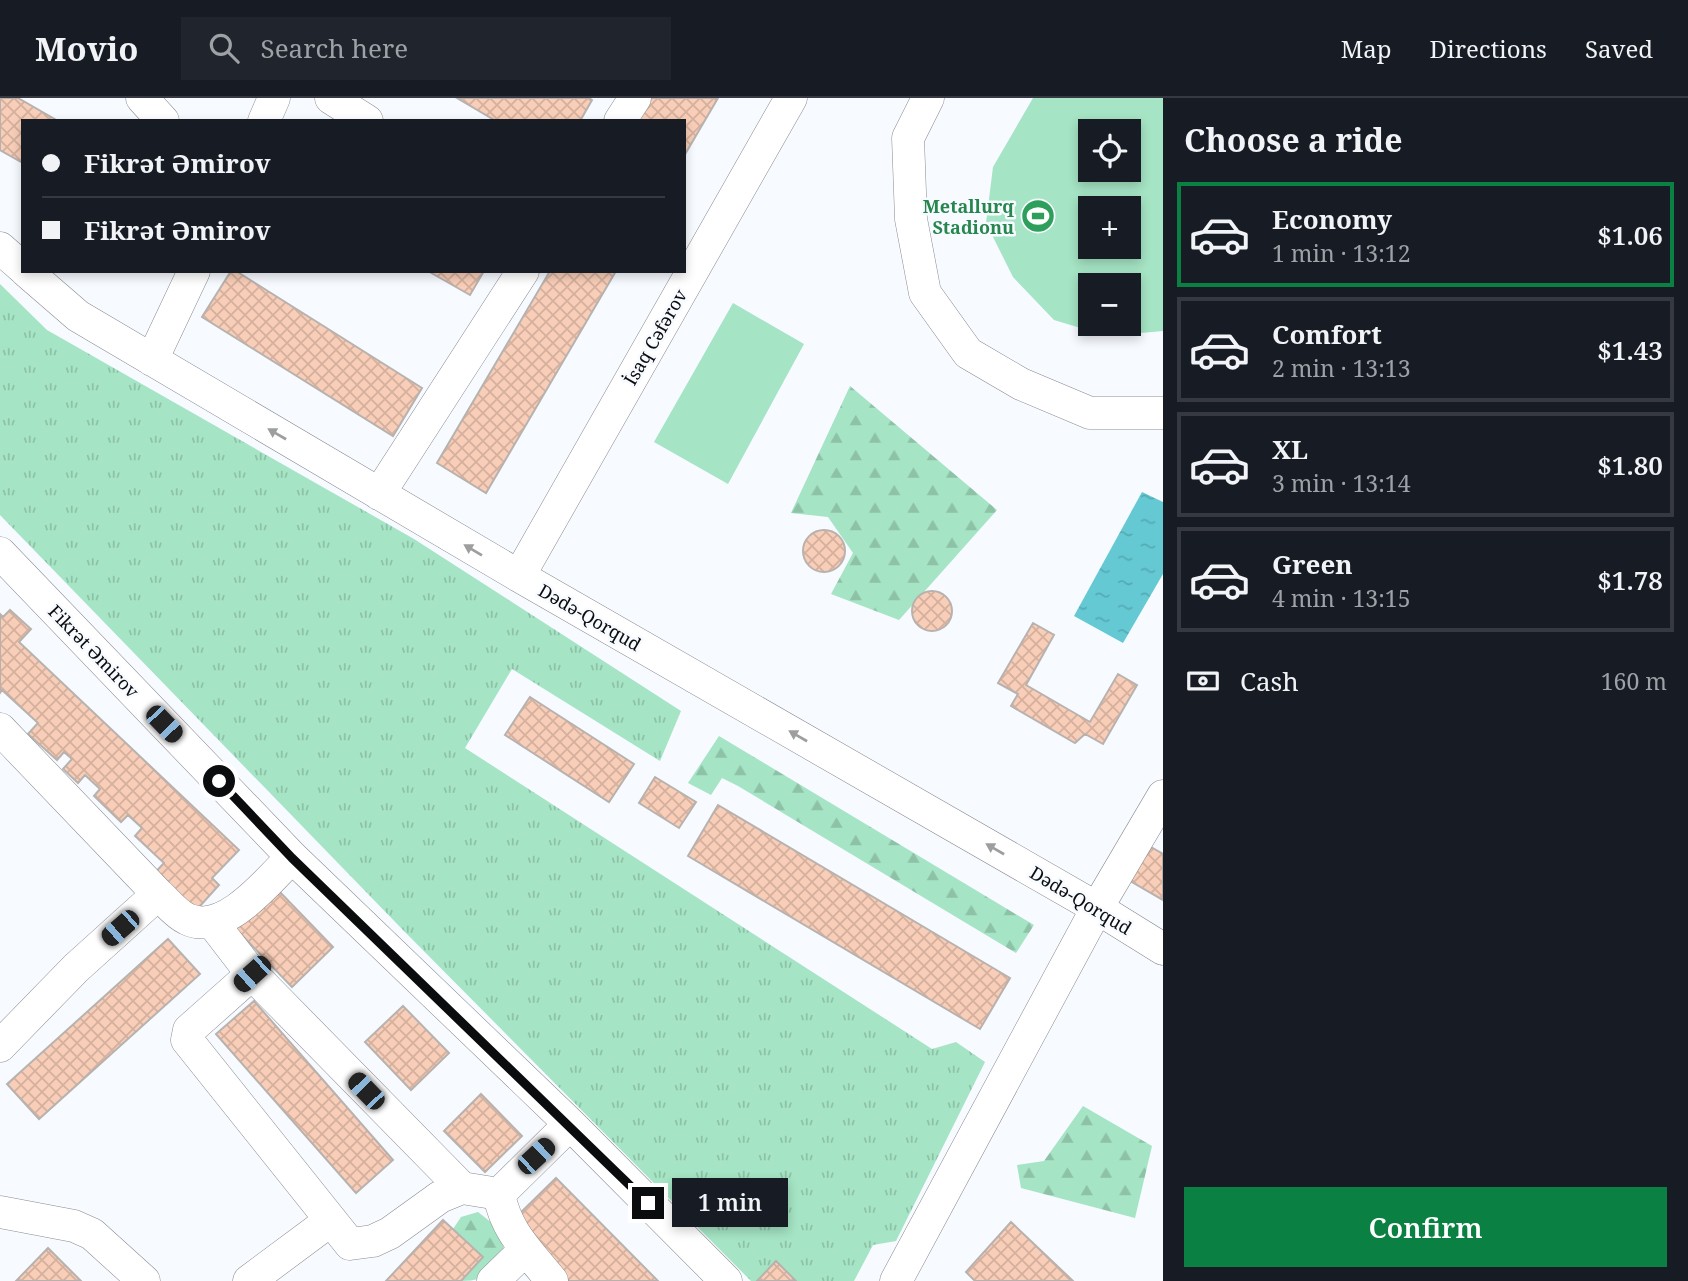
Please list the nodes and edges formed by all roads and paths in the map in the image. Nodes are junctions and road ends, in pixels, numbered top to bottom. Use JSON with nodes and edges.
{"nodes":[{"id":1,"x":142,"y":98,"type":"edge"},
{"id":2,"x":274,"y":98,"type":"edge"},
{"id":3,"x":331,"y":98,"type":"edge"},
{"id":4,"x":791,"y":98,"type":"edge"},
{"id":5,"x":928,"y":98,"type":"edge"},
{"id":6,"x":161,"y":119,"type":"edge"},
{"id":7,"x":265,"y":119,"type":"edge"},
{"id":8,"x":364,"y":119,"type":"edge"},
{"id":9,"x":0,"y":248,"type":"edge"},
{"id":10,"x":21,"y":266,"type":"edge"},
{"id":11,"x":28,"y":273,"type":"edge"},
{"id":12,"x":193,"y":273,"type":"edge"},
{"id":13,"x":522,"y":273,"type":"edge"},
{"id":14,"x":152,"y":360,"type":"junction"},
{"id":15,"x":1163,"y":413,"type":"edge"},
{"id":16,"x":379,"y":494,"type":"junction"},
{"id":17,"x":0,"y":553,"type":"edge"},
{"id":18,"x":519,"y":576,"type":"junction"},
{"id":19,"x":0,"y":729,"type":"edge"},
{"id":20,"x":1163,"y":796,"type":"edge"},
{"id":21,"x":292,"y":858,"type":"junction"},
{"id":22,"x":158,"y":894,"type":"junction"},
{"id":23,"x":1097,"y":908,"type":"junction"},
{"id":24,"x":212,"y":922,"type":"junction"},
{"id":25,"x":1163,"y":949,"type":"edge"},
{"id":26,"x":252,"y":974,"type":"junction"},
{"id":27,"x":0,"y":1046,"type":"edge"},
{"id":28,"x":570,"y":1124,"type":"junction"},
{"id":29,"x":462,"y":1188,"type":"junction"},
{"id":30,"x":499,"y":1194,"type":"junction"},
{"id":31,"x":0,"y":1212,"type":"edge"},
{"id":32,"x":331,"y":1220,"type":"junction"},
{"id":33,"x":520,"y":1264,"type":"edge"},
{"id":34,"x":144,"y":1281,"type":"edge"},
{"id":35,"x":249,"y":1281,"type":"edge"},
{"id":36,"x":494,"y":1281,"type":"edge"},
{"id":37,"x":552,"y":1281,"type":"edge"},
{"id":38,"x":726,"y":1281,"type":"edge"},
{"id":39,"x":896,"y":1281,"type":"edge"}],
"edges":[{"from":1,"to":6,"type":"street"},
{"from":2,"to":7,"type":"street"},
{"from":3,"to":8,"type":"street"},
{"from":4,"to":18,"type":"street","name":"İsaq Cəfərov"},
{"from":5,"to":15,"type":"street"},
{"from":9,"to":10,"type":"street","name":"Dədə-Qorqud"},
{"from":11,"to":14,"type":"street","name":"Dədə-Qorqud"},
{"from":12,"to":14,"type":"street"},
{"from":13,"to":16,"type":"street"},
{"from":16,"to":14,"type":"street","name":"Dədə-Qorqud","one_way":true},
{"from":18,"to":16,"type":"street","name":"Dədə-Qorqud","one_way":true},
{"from":17,"to":21,"type":"street","name":"Fikrət Əmirov"},
{"from":23,"to":18,"type":"street","name":"Dədə-Qorqud","one_way":true},
{"from":19,"to":22,"type":"street"},
{"from":20,"to":23,"type":"street"},
{"from":21,"to":24,"type":"street"},
{"from":21,"to":28,"type":"street","name":"Fikrət Əmirov"},
{"from":22,"to":24,"type":"street"},
{"from":22,"to":27,"type":"street"},
{"from":23,"to":25,"type":"street","name":"Dədə-Qorqud"},
{"from":23,"to":39,"type":"street"},
{"from":24,"to":26,"type":"street"},
{"from":26,"to":29,"type":"street"},
{"from":26,"to":32,"type":"street"},
{"from":28,"to":30,"type":"street"},
{"from":28,"to":38,"type":"street","name":"Fikrət Əmirov"},
{"from":29,"to":30,"type":"street"},
{"from":29,"to":32,"type":"street"},
{"from":30,"to":33,"type":"street"},
{"from":31,"to":34,"type":"street"},
{"from":32,"to":35,"type":"street"},
{"from":33,"to":36,"type":"street"},
{"from":33,"to":37,"type":"street"}]}
